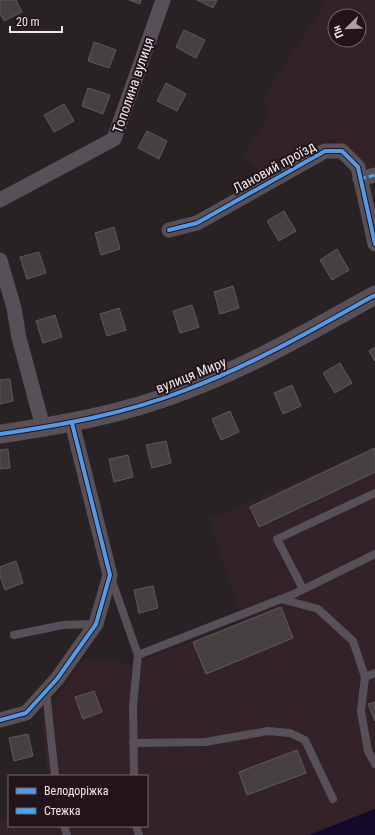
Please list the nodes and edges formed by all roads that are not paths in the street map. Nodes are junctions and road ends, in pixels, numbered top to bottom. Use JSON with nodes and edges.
{"nodes":[{"id":1,"x":163,"y":0,"type":"edge"},
{"id":2,"x":375,"y":175,"type":"edge"},
{"id":3,"x":360,"y":179,"type":"junction"},
{"id":4,"x":0,"y":200,"type":"edge"},
{"id":5,"x":169,"y":230,"type":"dead end"},
{"id":6,"x":375,"y":244,"type":"edge"},
{"id":7,"x":0,"y":260,"type":"edge"},
{"id":8,"x":375,"y":295,"type":"edge"},
{"id":9,"x":72,"y":423,"type":"junction"},
{"id":10,"x":43,"y":428,"type":"junction"},
{"id":11,"x":0,"y":434,"type":"edge"},
{"id":12,"x":375,"y":492,"type":"edge"},
{"id":13,"x":375,"y":554,"type":"edge"},
{"id":14,"x":110,"y":575,"type":"junction"},
{"id":15,"x":303,"y":589,"type":"junction"},
{"id":16,"x":281,"y":599,"type":"junction"},
{"id":17,"x":96,"y":624,"type":"junction"},
{"id":18,"x":14,"y":635,"type":"dead end"},
{"id":19,"x":138,"y":655,"type":"junction"},
{"id":20,"x":375,"y":673,"type":"edge"},
{"id":21,"x":365,"y":677,"type":"junction"},
{"id":22,"x":46,"y":691,"type":"junction"},
{"id":23,"x":0,"y":720,"type":"edge"},
{"id":24,"x":133,"y":743,"type":"junction"},
{"id":25,"x":375,"y":764,"type":"edge"},
{"id":26,"x":56,"y":775,"type":"edge"},
{"id":27,"x":134,"y":775,"type":"edge"},
{"id":28,"x":332,"y":799,"type":"dead end"}],
"edges":[{"from":1,"to":4,"type":"street","name":"Тополина вулиця"},
{"from":2,"to":3,"type":"street"},
{"from":3,"to":5,"type":"street","name":"Лановий проїзд"},
{"from":3,"to":6,"type":"street","name":"Лановий проїзд"},
{"from":7,"to":10,"type":"street"},
{"from":8,"to":9,"type":"street","name":"вулиця Миру"},
{"from":9,"to":10,"type":"street","name":"вулиця Миру"},
{"from":9,"to":14,"type":"street"},
{"from":10,"to":11,"type":"street","name":"вулиця Миру"},
{"from":12,"to":15,"type":"lane"},
{"from":13,"to":15,"type":"lane"},
{"from":14,"to":17,"type":"street"},
{"from":14,"to":19,"type":"lane"},
{"from":15,"to":16,"type":"lane"},
{"from":16,"to":19,"type":"lane"},
{"from":16,"to":21,"type":"lane"},
{"from":17,"to":18,"type":"lane"},
{"from":17,"to":22,"type":"street"},
{"from":19,"to":24,"type":"lane"},
{"from":20,"to":21,"type":"lane"},
{"from":21,"to":25,"type":"lane"},
{"from":22,"to":23,"type":"street"},
{"from":22,"to":26,"type":"lane"},
{"from":24,"to":27,"type":"lane"},
{"from":24,"to":28,"type":"lane"}]}
